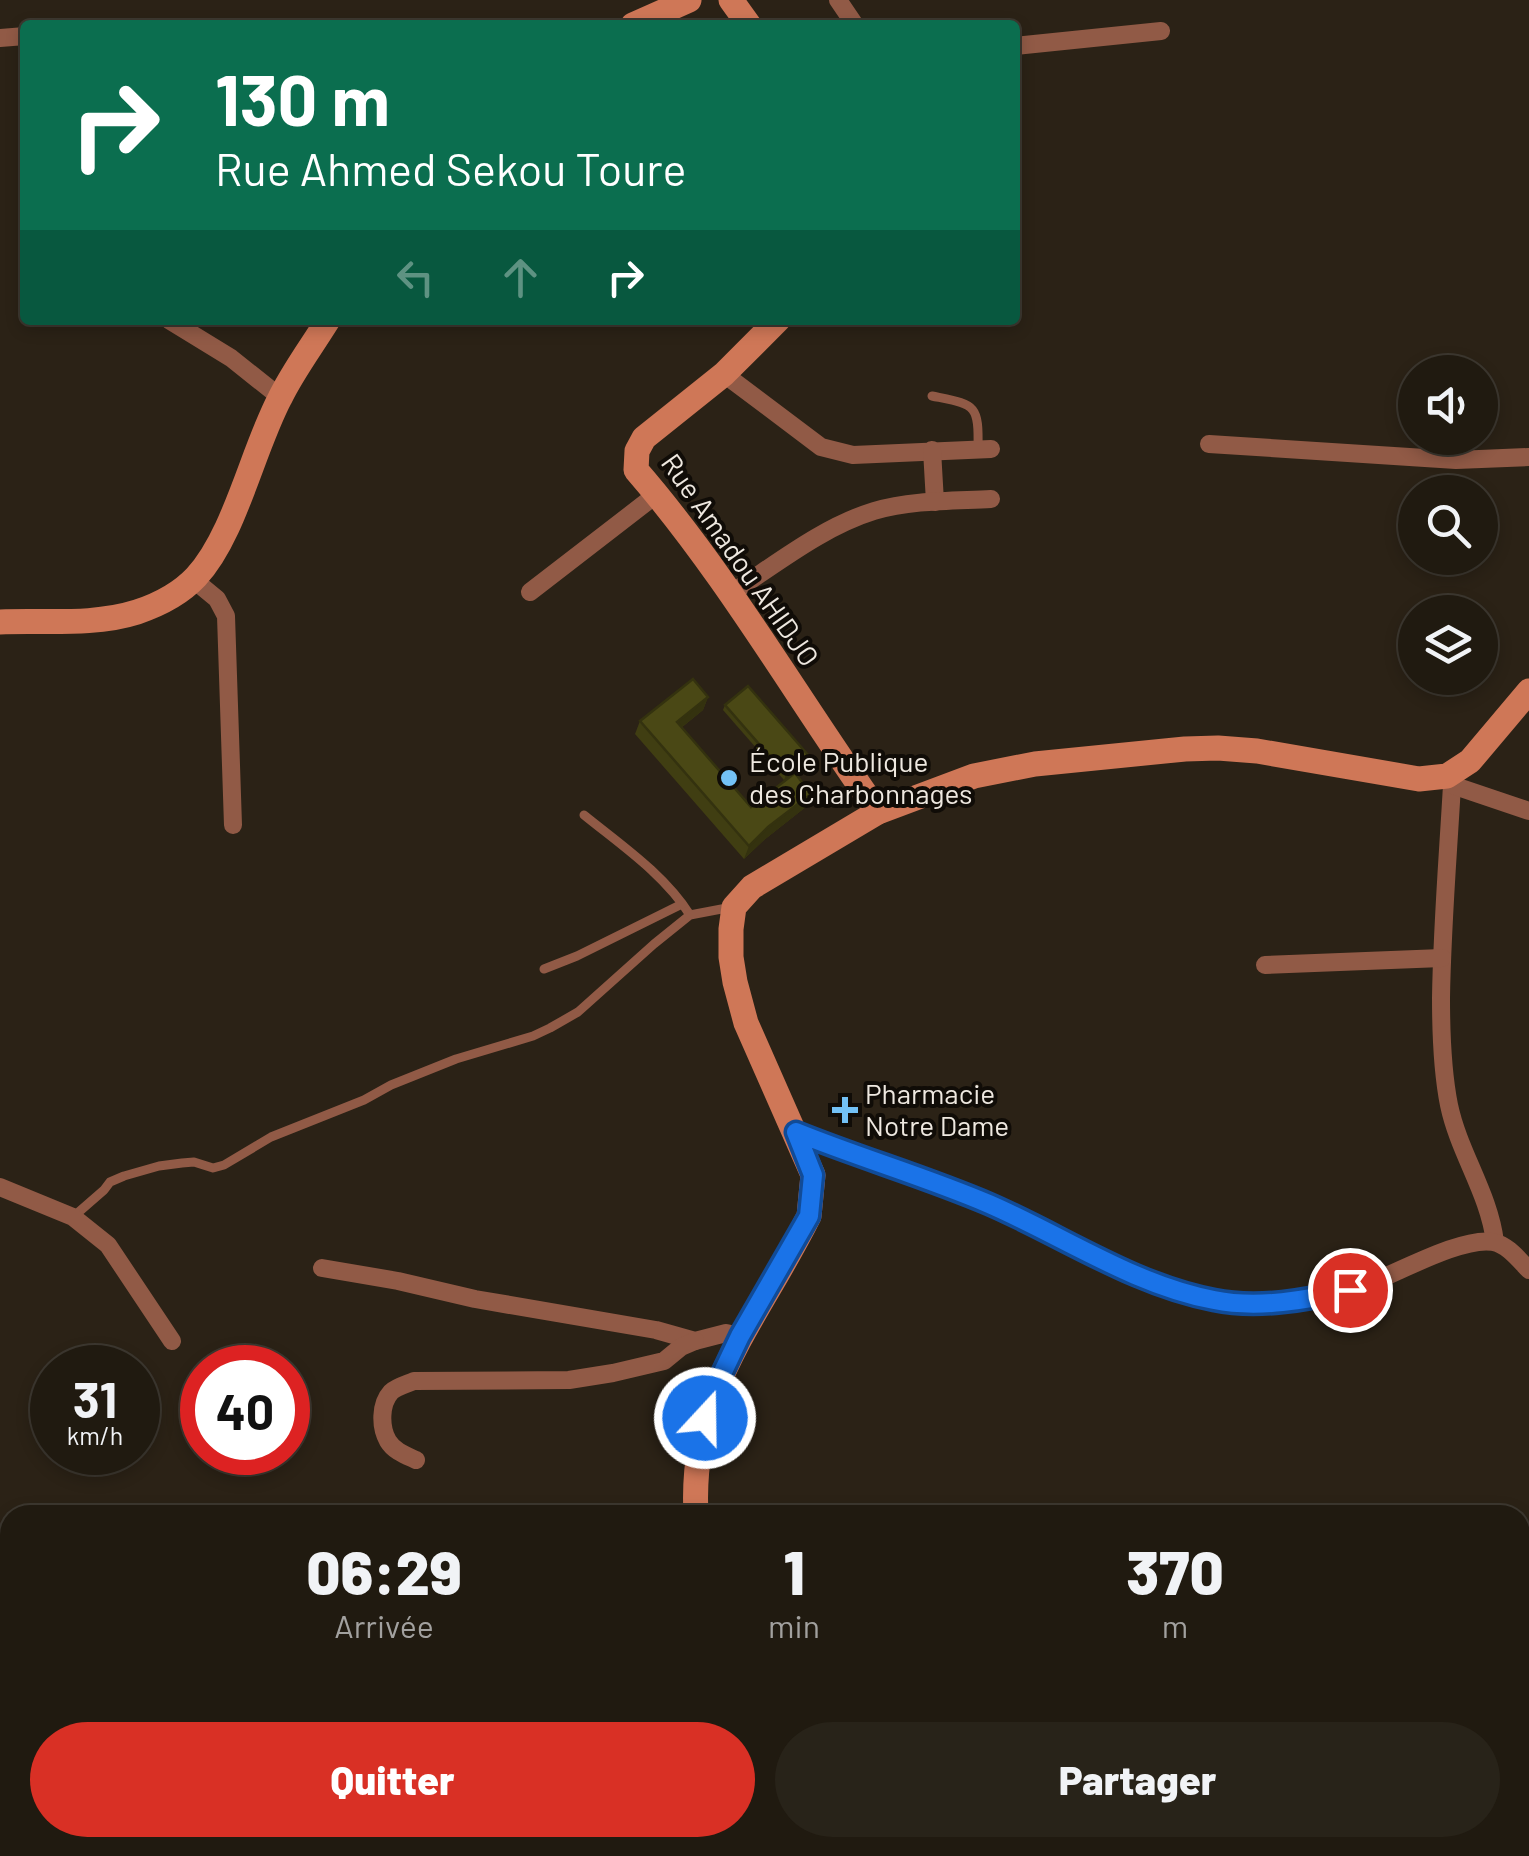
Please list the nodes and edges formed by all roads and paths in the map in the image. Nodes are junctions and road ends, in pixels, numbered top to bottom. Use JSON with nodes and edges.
{"nodes":[{"id":1,"x":690,"y":0,"type":"edge"},
{"id":2,"x":644,"y":20,"type":"edge"},
{"id":3,"x":1161,"y":31,"type":"dead end"},
{"id":4,"x":1020,"y":45,"type":"edge"},
{"id":5,"x":177,"y":325,"type":"edge"},
{"id":6,"x":325,"y":325,"type":"edge"},
{"id":7,"x":766,"y":325,"type":"edge"},
{"id":8,"x":724,"y":374,"type":"junction"},
{"id":9,"x":932,"y":396,"type":"dead end"},
{"id":10,"x":280,"y":397,"type":"junction"},
{"id":11,"x":1209,"y":444,"type":"dead end"},
{"id":12,"x":984,"y":449,"type":"joint"},
{"id":13,"x":932,"y":450,"type":"junction"},
{"id":14,"x":1529,"y":457,"type":"edge"},
{"id":15,"x":657,"y":494,"type":"junction"},
{"id":16,"x":991,"y":498,"type":"dead end"},
{"id":17,"x":935,"y":502,"type":"junction"},
{"id":18,"x":194,"y":580,"type":"junction"},
{"id":19,"x":530,"y":592,"type":"dead end"},
{"id":20,"x":730,"y":594,"type":"junction"},
{"id":21,"x":0,"y":622,"type":"edge"},
{"id":22,"x":1529,"y":691,"type":"edge"},
{"id":23,"x":1449,"y":780,"type":"junction"},
{"id":24,"x":1529,"y":810,"type":"edge"},
{"id":25,"x":878,"y":812,"type":"junction"},
{"id":26,"x":584,"y":815,"type":"dead end"},
{"id":27,"x":232,"y":825,"type":"dead end"},
{"id":28,"x":682,"y":904,"type":"junction"},
{"id":29,"x":734,"y":906,"type":"junction"},
{"id":30,"x":690,"y":915,"type":"junction"},
{"id":31,"x":1442,"y":958,"type":"junction"},
{"id":32,"x":1265,"y":965,"type":"dead end"},
{"id":33,"x":544,"y":970,"type":"dead end"},
{"id":34,"x":796,"y":1132,"type":"junction"},
{"id":35,"x":0,"y":1188,"type":"edge"},
{"id":36,"x":73,"y":1217,"type":"junction"},
{"id":37,"x":1494,"y":1242,"type":"junction"},
{"id":38,"x":322,"y":1268,"type":"dead end"},
{"id":39,"x":1529,"y":1270,"type":"edge"},
{"id":40,"x":740,"y":1336,"type":"junction"},
{"id":41,"x":172,"y":1340,"type":"dead end"},
{"id":42,"x":695,"y":1341,"type":"junction"},
{"id":43,"x":416,"y":1460,"type":"dead end"},
{"id":44,"x":696,"y":1505,"type":"edge"}],
"edges":[{"from":1,"to":2,"type":"street"},
{"from":3,"to":4,"type":"street"},
{"from":5,"to":10,"type":"street"},
{"from":6,"to":10,"type":"street"},
{"from":7,"to":8,"type":"street","name":"Rue Amadou AHIDJO"},
{"from":8,"to":13,"type":"street"},
{"from":8,"to":15,"type":"street","name":"Rue Amadou AHIDJO"},
{"from":9,"to":12,"type":"lane"},
{"from":10,"to":18,"type":"street"},
{"from":11,"to":14,"type":"street"},
{"from":12,"to":13,"type":"street"},
{"from":13,"to":17,"type":"street"},
{"from":15,"to":19,"type":"street"},
{"from":15,"to":20,"type":"street","name":"Rue Amadou AHIDJO"},
{"from":16,"to":17,"type":"street"},
{"from":17,"to":20,"type":"street"},
{"from":18,"to":21,"type":"street"},
{"from":18,"to":27,"type":"street"},
{"from":20,"to":25,"type":"street","name":"Rue Amadou AHIDJO"},
{"from":22,"to":23,"type":"street"},
{"from":23,"to":24,"type":"street"},
{"from":23,"to":25,"type":"street"},
{"from":23,"to":31,"type":"street"},
{"from":25,"to":29,"type":"street"},
{"from":26,"to":28,"type":"lane"},
{"from":28,"to":30,"type":"lane"},
{"from":28,"to":33,"type":"lane"},
{"from":29,"to":30,"type":"lane"},
{"from":29,"to":34,"type":"street"},
{"from":30,"to":36,"type":"lane"},
{"from":31,"to":32,"type":"street"},
{"from":31,"to":37,"type":"street"},
{"from":34,"to":37,"type":"street"},
{"from":34,"to":40,"type":"street"},
{"from":35,"to":36,"type":"street"},
{"from":36,"to":41,"type":"street"},
{"from":37,"to":39,"type":"street"},
{"from":38,"to":42,"type":"street"},
{"from":40,"to":42,"type":"street"},
{"from":40,"to":44,"type":"street"},
{"from":42,"to":43,"type":"street"}]}
